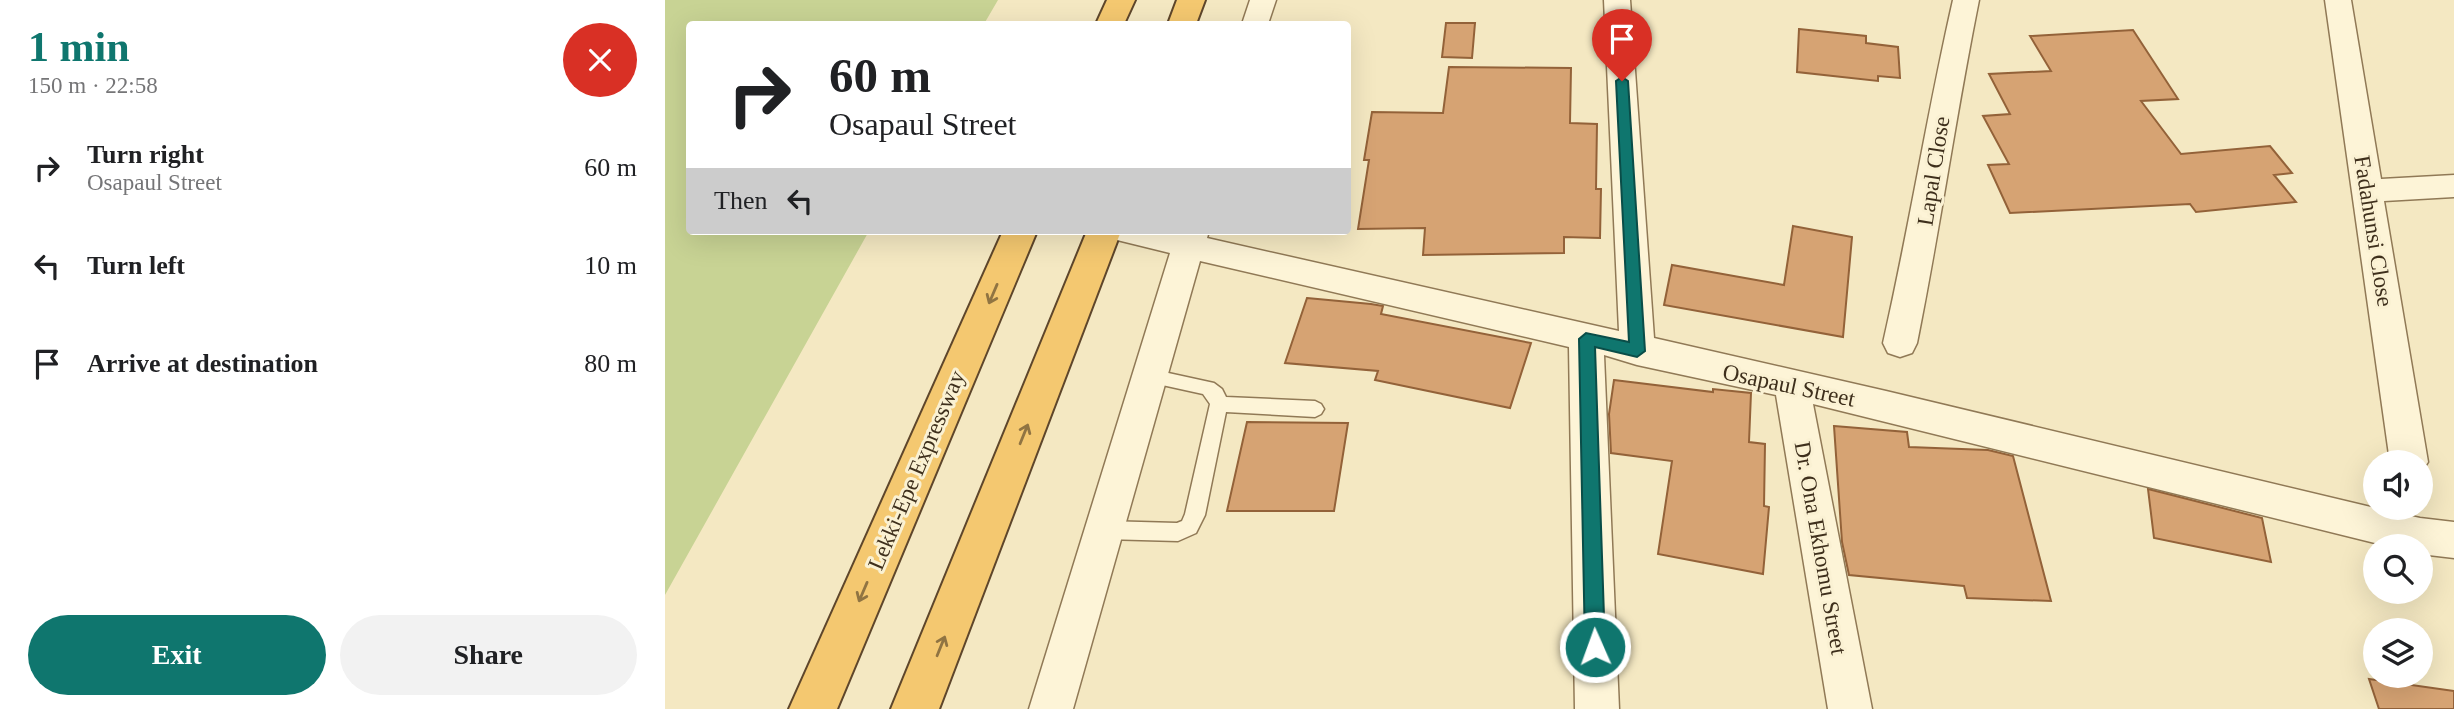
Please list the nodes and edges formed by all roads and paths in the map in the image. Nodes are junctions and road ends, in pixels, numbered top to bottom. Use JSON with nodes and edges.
{"nodes":[{"id":1,"x":1121,"y":0,"type":"edge"},
{"id":2,"x":1191,"y":0,"type":"edge"},
{"id":3,"x":1263,"y":0,"type":"edge"},
{"id":4,"x":1617,"y":0,"type":"edge"},
{"id":5,"x":1966,"y":0,"type":"edge"},
{"id":6,"x":2338,"y":0,"type":"edge"},
{"id":7,"x":1111,"y":21,"type":"edge"},
{"id":8,"x":1183,"y":21,"type":"edge"},
{"id":9,"x":1256,"y":21,"type":"edge"},
{"id":10,"x":2454,"y":186,"type":"edge"},
{"id":11,"x":2367,"y":190,"type":"junction"},
{"id":12,"x":1018,"y":235,"type":"edge"},
{"id":13,"x":1102,"y":235,"type":"edge"},
{"id":14,"x":1162,"y":235,"type":"edge"},
{"id":15,"x":1191,"y":238,"type":"edge"},
{"id":16,"x":1586,"y":339,"type":"junction"},
{"id":17,"x":1900,"y":343,"type":"dead end"},
{"id":18,"x":1637,"y":351,"type":"junction"},
{"id":19,"x":1150,"y":376,"type":"junction"},
{"id":20,"x":1792,"y":386,"type":"junction"},
{"id":21,"x":1219,"y":404,"type":"junction"},
{"id":22,"x":1315,"y":409,"type":"dead end"},
{"id":23,"x":2407,"y":450,"type":"edge"},
{"id":24,"x":2430,"y":528,"type":"edge"},
{"id":25,"x":1104,"y":530,"type":"junction"},
{"id":26,"x":813,"y":709,"type":"edge"},
{"id":27,"x":915,"y":709,"type":"edge"},
{"id":28,"x":1051,"y":709,"type":"edge"},
{"id":29,"x":1597,"y":709,"type":"edge"},
{"id":30,"x":1850,"y":709,"type":"edge"}],
"edges":[{"from":1,"to":7,"type":"highway"},
{"from":2,"to":8,"type":"highway"},
{"from":3,"to":9,"type":"street"},
{"from":4,"to":18,"type":"street"},
{"from":5,"to":17,"type":"street","name":"Lapal Close"},
{"from":6,"to":11,"type":"street","name":"Fadahunsi Close"},
{"from":10,"to":11,"type":"street"},
{"from":11,"to":23,"type":"street","name":"Fadahunsi Close"},
{"from":12,"to":26,"type":"highway","name":"Lekki-Epe Expressway","one_way":true},
{"from":27,"to":13,"type":"highway","one_way":true},
{"from":14,"to":15,"type":"street","name":"Osapaul Street"},
{"from":15,"to":16,"type":"street","name":"Osapaul Street"},
{"from":15,"to":19,"type":"street"},
{"from":16,"to":18,"type":"street","name":"Osapaul Street"},
{"from":16,"to":29,"type":"street"},
{"from":18,"to":20,"type":"street","name":"Osapaul Street"},
{"from":19,"to":21,"type":"lane"},
{"from":19,"to":25,"type":"street"},
{"from":20,"to":24,"type":"street","name":"Osapaul Street"},
{"from":20,"to":30,"type":"street","name":"Dr. Ona Ekhomu Street"},
{"from":21,"to":22,"type":"lane"},
{"from":21,"to":25,"type":"lane"},
{"from":25,"to":28,"type":"street"}]}
